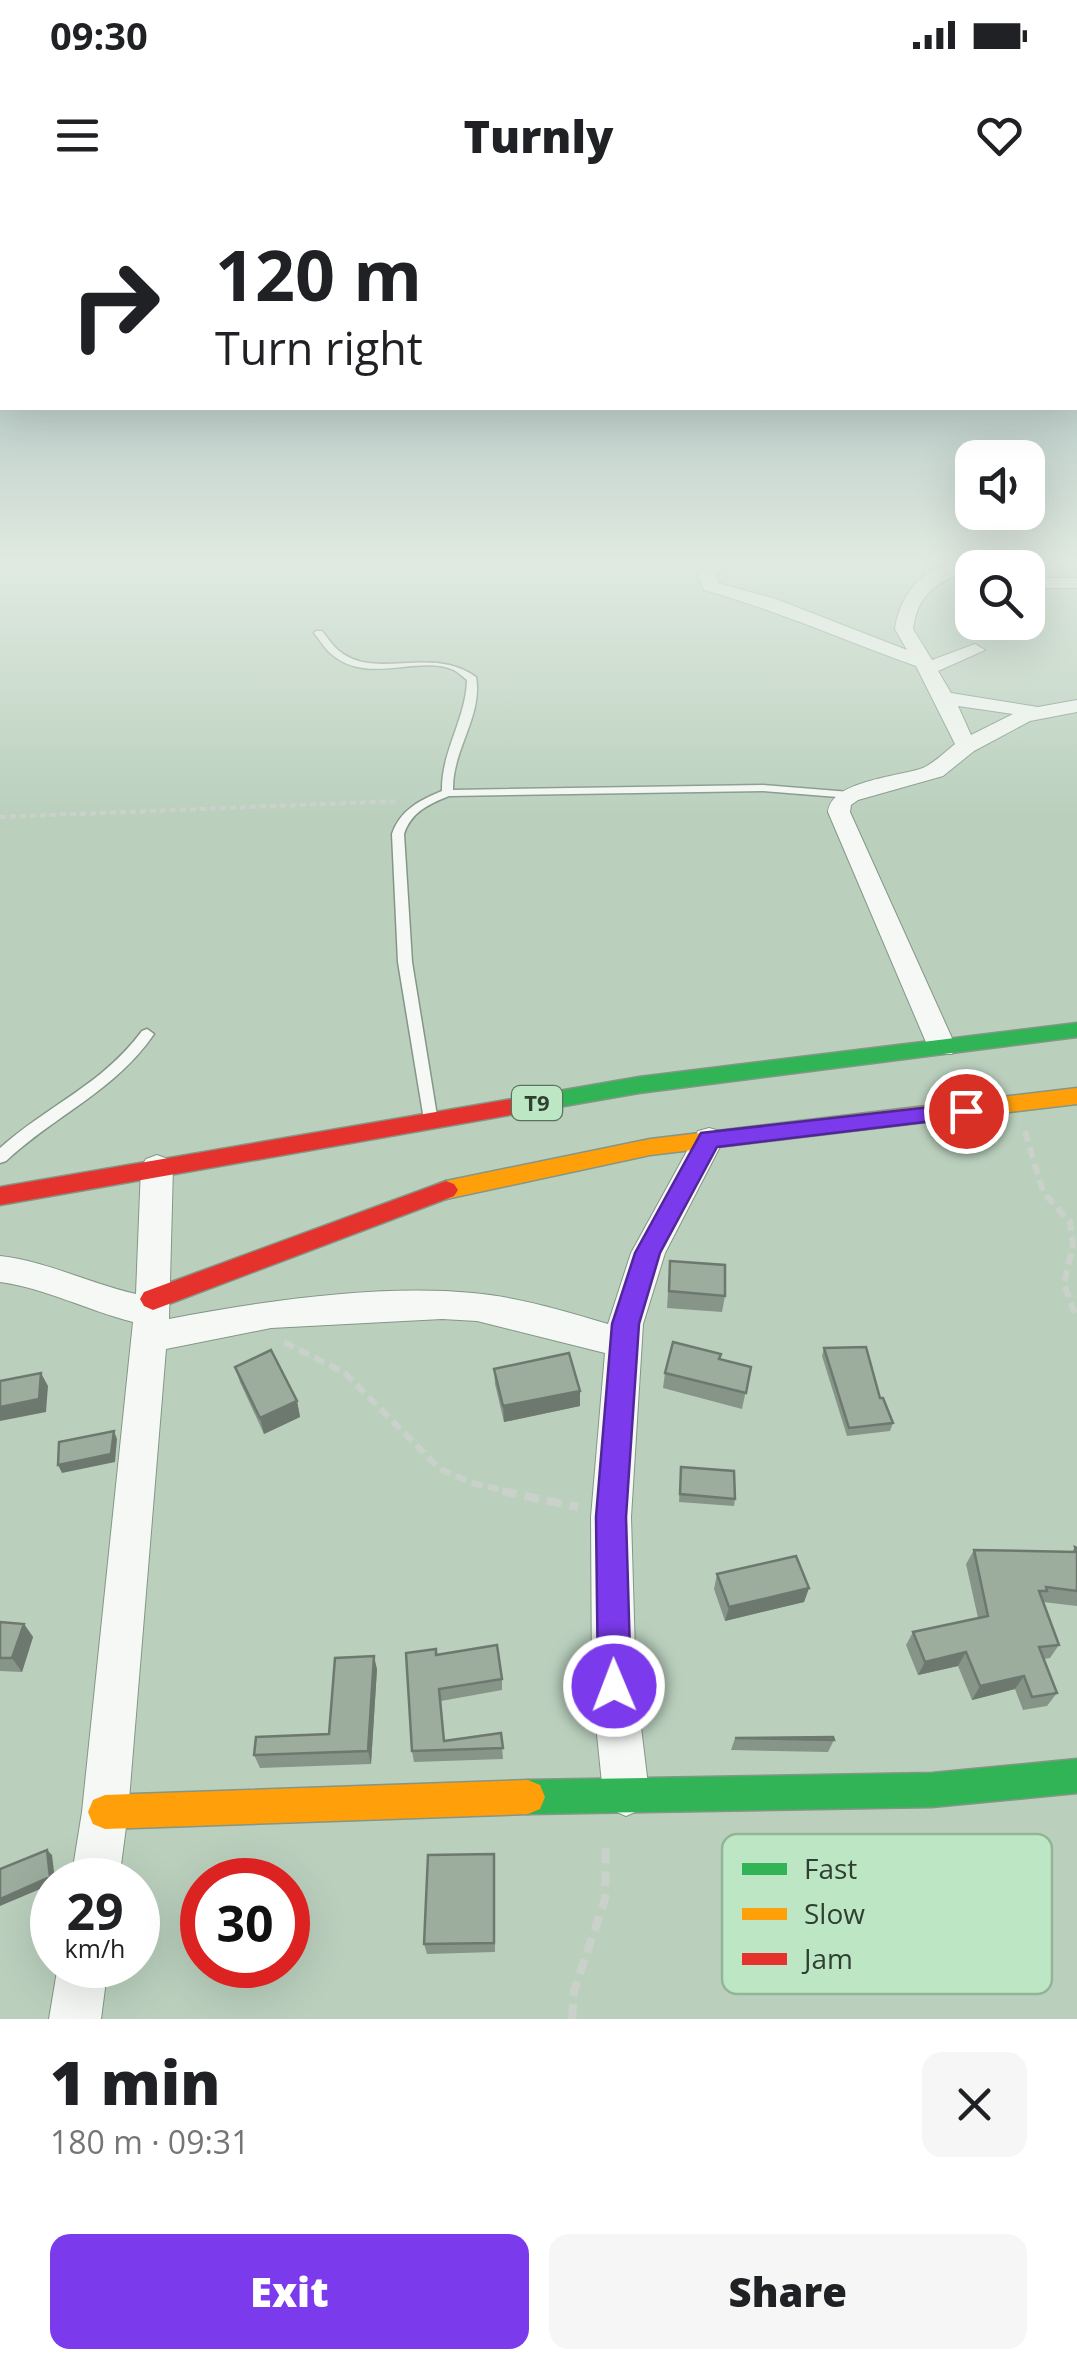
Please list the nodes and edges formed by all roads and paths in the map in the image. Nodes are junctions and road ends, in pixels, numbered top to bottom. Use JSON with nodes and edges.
{"nodes":[{"id":1,"x":326,"y":645,"type":"edge"},
{"id":2,"x":878,"y":645,"type":"edge"},
{"id":3,"x":913,"y":645,"type":"edge"},
{"id":4,"x":975,"y":650,"type":"dead end"},
{"id":5,"x":925,"y":665,"type":"junction"},
{"id":6,"x":944,"y":698,"type":"junction"},
{"id":7,"x":1077,"y":706,"type":"edge"},
{"id":8,"x":1048,"y":711,"type":"junction"},
{"id":9,"x":966,"y":746,"type":"junction"},
{"id":10,"x":448,"y":793,"type":"junction"},
{"id":11,"x":850,"y":796,"type":"junction"},
{"id":12,"x":432,"y":799,"type":"junction"},
{"id":13,"x":0,"y":817,"type":"edge"},
{"id":14,"x":1077,"y":1030,"type":"edge"},
{"id":15,"x":147,"y":1034,"type":"dead end"},
{"id":16,"x":942,"y":1047,"type":"junction"},
{"id":17,"x":1077,"y":1096,"type":"edge"},
{"id":18,"x":1017,"y":1104,"type":"junction"},
{"id":19,"x":430,"y":1122,"type":"junction"},
{"id":20,"x":709,"y":1139,"type":"junction"},
{"id":21,"x":0,"y":1157,"type":"edge"},
{"id":22,"x":157,"y":1167,"type":"junction"},
{"id":23,"x":0,"y":1196,"type":"edge"},
{"id":24,"x":0,"y":1269,"type":"edge"},
{"id":25,"x":152,"y":1316,"type":"junction"},
{"id":26,"x":249,"y":1317,"type":"junction"},
{"id":27,"x":1077,"y":1319,"type":"edge"},
{"id":28,"x":625,"y":1344,"type":"junction"},
{"id":29,"x":611,"y":1517,"type":"junction"},
{"id":30,"x":1077,"y":1776,"type":"edge"},
{"id":31,"x":615,"y":1793,"type":"junction"},
{"id":32,"x":105,"y":1812,"type":"junction"},
{"id":33,"x":98,"y":1858,"type":"edge"},
{"id":34,"x":79,"y":1988,"type":"edge"},
{"id":35,"x":74,"y":2019,"type":"edge"},
{"id":36,"x":572,"y":2019,"type":"edge"}],
"edges":[{"from":1,"to":10,"type":"lane"},
{"from":2,"to":5,"type":"street"},
{"from":3,"to":5,"type":"street"},
{"from":4,"to":5,"type":"street"},
{"from":5,"to":6,"type":"street"},
{"from":6,"to":8,"type":"street"},
{"from":6,"to":9,"type":"street"},
{"from":7,"to":8,"type":"street"},
{"from":8,"to":9,"type":"street"},
{"from":9,"to":11,"type":"street"},
{"from":10,"to":11,"type":"lane"},
{"from":10,"to":12,"type":"lane"},
{"from":11,"to":16,"type":"street"},
{"from":12,"to":13,"type":"path"},
{"from":12,"to":19,"type":"lane"},
{"from":14,"to":16,"type":"main road","number":"T9"},
{"from":15,"to":21,"type":"lane"},
{"from":16,"to":19,"type":"main road","number":"T9"},
{"from":17,"to":18,"type":"main road"},
{"from":18,"to":20,"type":"main road"},
{"from":18,"to":27,"type":"path"},
{"from":19,"to":22,"type":"main road","number":"T9"},
{"from":20,"to":25,"type":"main road"},
{"from":20,"to":28,"type":"street"},
{"from":22,"to":23,"type":"main road","number":"T9"},
{"from":22,"to":25,"type":"street"},
{"from":24,"to":25,"type":"street"},
{"from":25,"to":26,"type":"street"},
{"from":25,"to":32,"type":"street"},
{"from":26,"to":28,"type":"street"},
{"from":26,"to":29,"type":"path"},
{"from":28,"to":29,"type":"street"},
{"from":29,"to":31,"type":"street"},
{"from":30,"to":31,"type":"main road"},
{"from":31,"to":32,"type":"main road"},
{"from":31,"to":36,"type":"path"},
{"from":32,"to":33,"type":"street"},
{"from":34,"to":35,"type":"street"}]}
